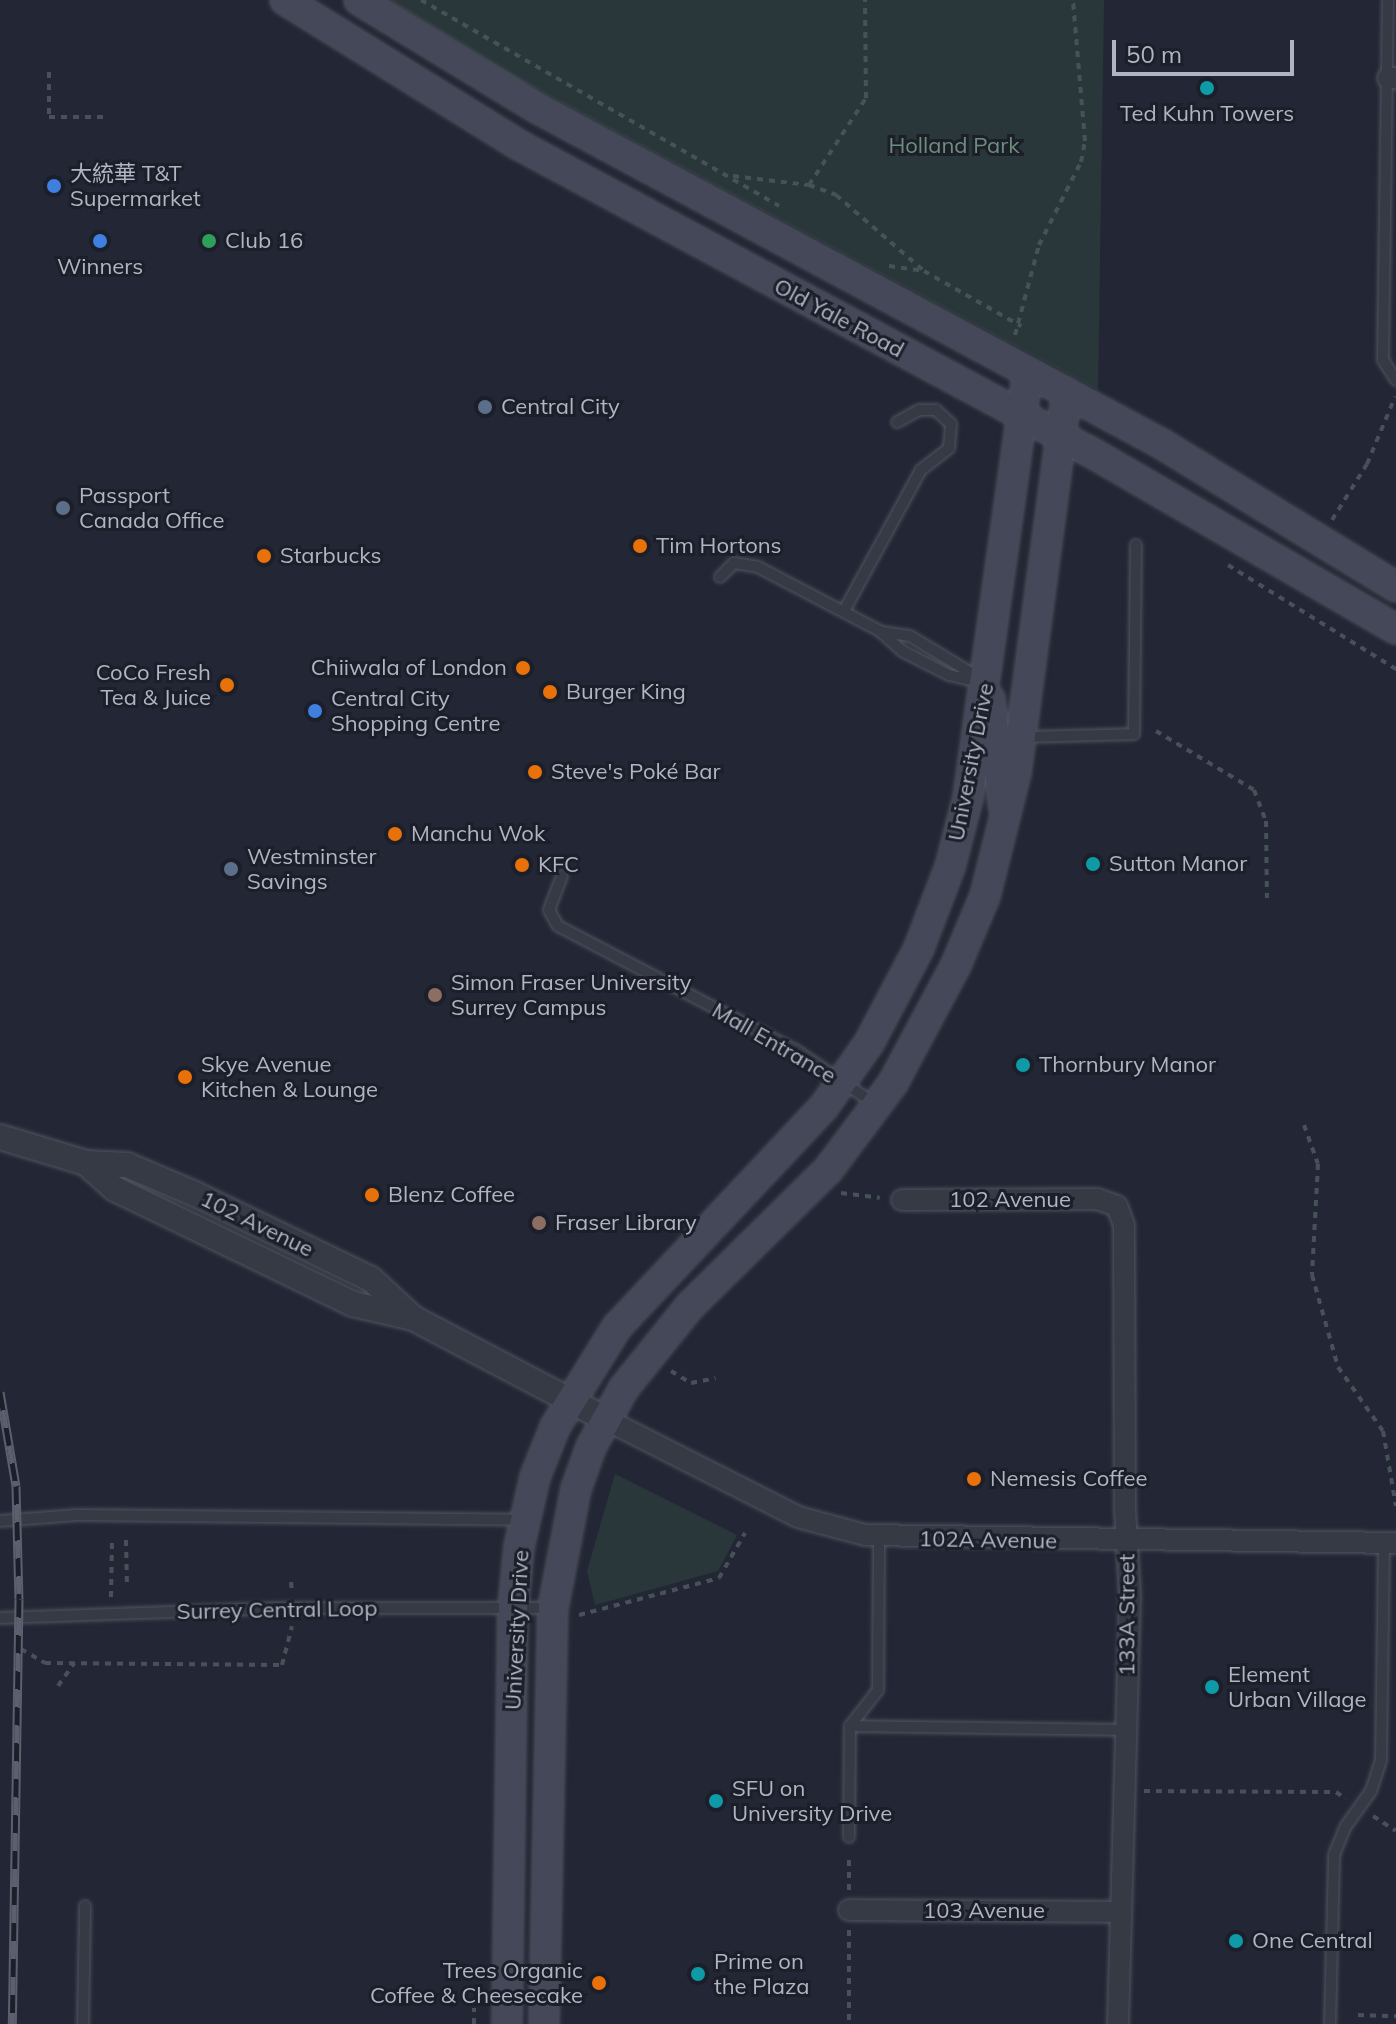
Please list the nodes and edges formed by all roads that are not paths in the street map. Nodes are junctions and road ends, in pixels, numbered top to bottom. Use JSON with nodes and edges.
{"nodes":[{"id":1,"x":285,"y":0,"type":"edge"},
{"id":2,"x":359,"y":0,"type":"edge"},
{"id":3,"x":1388,"y":0,"type":"edge"},
{"id":4,"x":470,"y":69,"type":"junction"},
{"id":5,"x":1392,"y":78,"type":"edge"},
{"id":6,"x":442,"y":99,"type":"junction"},
{"id":7,"x":1028,"y":372,"type":"junction"},
{"id":8,"x":1396,"y":380,"type":"edge"},
{"id":9,"x":1067,"y":392,"type":"junction"},
{"id":10,"x":1023,"y":416,"type":"junction"},
{"id":11,"x":897,"y":422,"type":"dead end"},
{"id":12,"x":1062,"y":436,"type":"junction"},
{"id":13,"x":1136,"y":545,"type":"dead end"},
{"id":14,"x":720,"y":577,"type":"dead end"},
{"id":15,"x":1396,"y":587,"type":"edge"},
{"id":16,"x":844,"y":611,"type":"junction"},
{"id":17,"x":1396,"y":629,"type":"edge"},
{"id":18,"x":880,"y":631,"type":"junction"},
{"id":19,"x":986,"y":683,"type":"junction"},
{"id":20,"x":1021,"y":737,"type":"junction"},
{"id":21,"x":1006,"y":821,"type":"junction"},
{"id":22,"x":562,"y":876,"type":"dead end"},
{"id":23,"x":842,"y":1081,"type":"junction"},
{"id":24,"x":877,"y":1105,"type":"junction"},
{"id":25,"x":0,"y":1137,"type":"edge"},
{"id":26,"x":902,"y":1200,"type":"road end"},
{"id":27,"x":1117,"y":1206,"type":"joint"},
{"id":28,"x":570,"y":1401,"type":"junction"},
{"id":29,"x":605,"y":1419,"type":"junction"},
{"id":30,"x":524,"y":1520,"type":"junction"},
{"id":31,"x":0,"y":1521,"type":"edge"},
{"id":32,"x":879,"y":1537,"type":"junction"},
{"id":33,"x":1127,"y":1542,"type":"junction"},
{"id":34,"x":1390,"y":1543,"type":"edge"},
{"id":35,"x":513,"y":1608,"type":"junction"},
{"id":36,"x":563,"y":1612,"type":"junction"},
{"id":37,"x":0,"y":1618,"type":"edge"},
{"id":38,"x":850,"y":1726,"type":"junction"},
{"id":39,"x":1125,"y":1730,"type":"junction"},
{"id":40,"x":849,"y":1837,"type":"dead end"},
{"id":41,"x":85,"y":1906,"type":"dead end"},
{"id":42,"x":849,"y":1910,"type":"dead end"},
{"id":43,"x":1119,"y":1912,"type":"junction"},
{"id":44,"x":83,"y":2024,"type":"edge"},
{"id":45,"x":507,"y":2024,"type":"edge"},
{"id":46,"x":544,"y":2024,"type":"edge"},
{"id":47,"x":1118,"y":2024,"type":"edge"},
{"id":48,"x":1330,"y":2024,"type":"edge"}],
"edges":[{"from":1,"to":6,"type":"main road","name":"Old Yale Road"},
{"from":2,"to":4,"type":"main road","name":"Old Yale Road"},
{"from":3,"to":5,"type":"lane"},
{"from":4,"to":6,"type":"main road"},
{"from":4,"to":7,"type":"main road","name":"Old Yale Road"},
{"from":5,"to":8,"type":"lane"},
{"from":6,"to":10,"type":"main road","name":"Old Yale Road"},
{"from":7,"to":9,"type":"main road","name":"Old Yale Road"},
{"from":7,"to":10,"type":"main road","name":"University Drive"},
{"from":9,"to":12,"type":"main road","name":"University Drive"},
{"from":9,"to":15,"type":"main road","name":"Old Yale Road"},
{"from":10,"to":12,"type":"main road","name":"Old Yale Road"},
{"from":10,"to":19,"type":"main road","name":"University Drive"},
{"from":11,"to":16,"type":"lane"},
{"from":12,"to":17,"type":"main road","name":"Old Yale Road"},
{"from":12,"to":20,"type":"main road","name":"University Drive"},
{"from":13,"to":20,"type":"lane"},
{"from":14,"to":16,"type":"lane"},
{"from":16,"to":18,"type":"lane"},
{"from":18,"to":19,"type":"lane"},
{"from":18,"to":19,"type":"lane"},
{"from":19,"to":21,"type":"main road"},
{"from":19,"to":23,"type":"main road","name":"University Drive"},
{"from":20,"to":21,"type":"main road","name":"University Drive"},
{"from":21,"to":24,"type":"main road","name":"University Drive"},
{"from":22,"to":23,"type":"lane","name":"Mall Entrance"},
{"from":23,"to":24,"type":"lane","name":"Mall Entrance"},
{"from":23,"to":28,"type":"main road","name":"University Drive"},
{"from":24,"to":29,"type":"main road","name":"University Drive"},
{"from":25,"to":28,"type":"street","name":"102 Avenue"},
{"from":26,"to":27,"type":"street","name":"102 Avenue"},
{"from":27,"to":33,"type":"street","name":"133A Street"},
{"from":28,"to":29,"type":"street","name":"102 Avenue"},
{"from":28,"to":30,"type":"main road","name":"University Drive"},
{"from":29,"to":32,"type":"street","name":"102A Avenue"},
{"from":29,"to":36,"type":"main road","name":"University Drive"},
{"from":30,"to":31,"type":"lane"},
{"from":30,"to":35,"type":"main road","name":"University Drive"},
{"from":32,"to":33,"type":"street","name":"102A Avenue"},
{"from":32,"to":38,"type":"lane"},
{"from":33,"to":34,"type":"street","name":"102A Avenue"},
{"from":33,"to":39,"type":"street","name":"133A Street"},
{"from":34,"to":48,"type":"lane"},
{"from":35,"to":36,"type":"lane","name":"Surrey Central Loop"},
{"from":35,"to":37,"type":"lane","name":"Surrey Central Loop"},
{"from":35,"to":45,"type":"main road","name":"University Drive"},
{"from":36,"to":46,"type":"main road","name":"University Drive"},
{"from":38,"to":39,"type":"lane"},
{"from":38,"to":40,"type":"lane"},
{"from":39,"to":43,"type":"street","name":"133A Street"},
{"from":41,"to":44,"type":"lane"},
{"from":42,"to":43,"type":"street","name":"103 Avenue"},
{"from":43,"to":47,"type":"street","name":"133A Street"}]}
